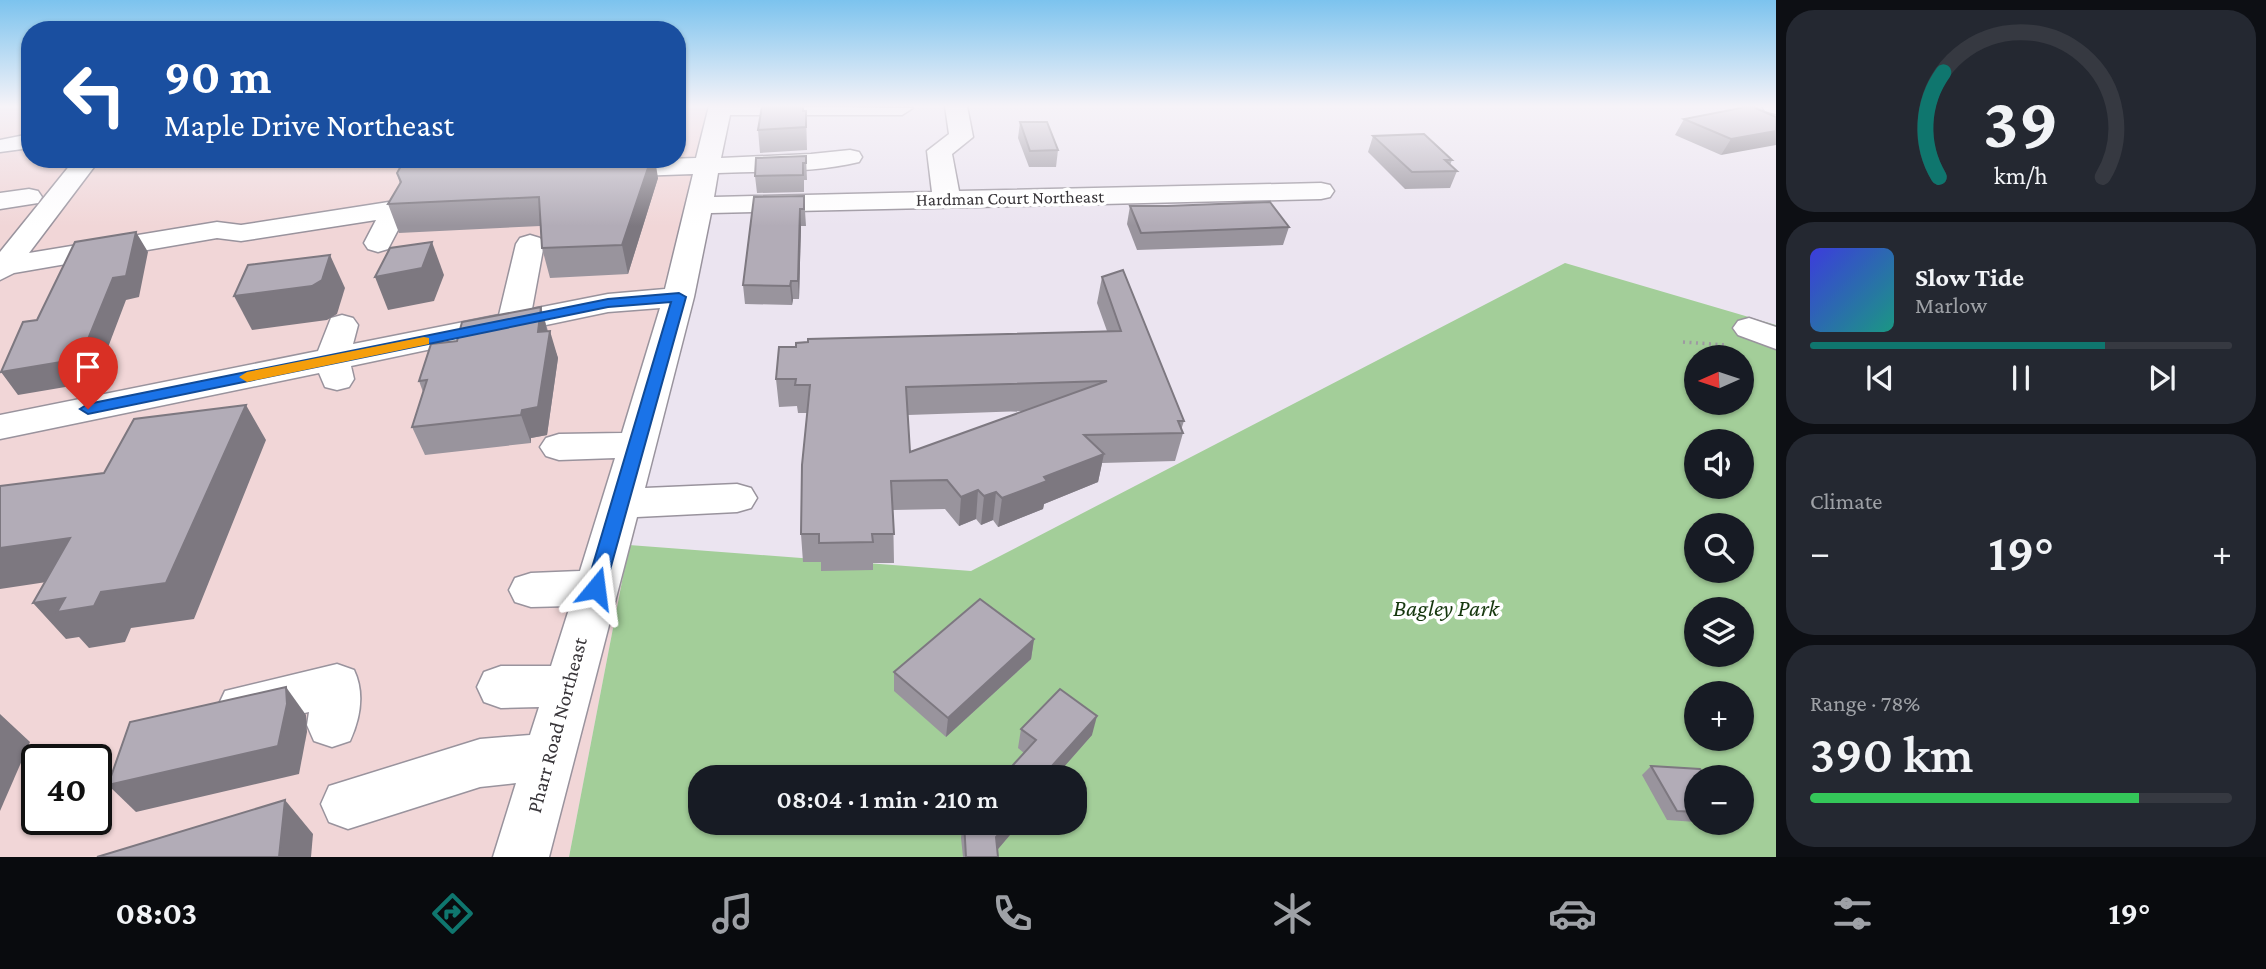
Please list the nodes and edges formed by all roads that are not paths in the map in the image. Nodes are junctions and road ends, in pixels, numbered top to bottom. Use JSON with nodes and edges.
{"nodes":[{"id":1,"x":711,"y":146,"type":"edge"},
{"id":2,"x":947,"y":146,"type":"edge"},
{"id":3,"x":850,"y":157,"type":"dead end"},
{"id":4,"x":707,"y":165,"type":"junction"},
{"id":5,"x":686,"y":166,"type":"edge"},
{"id":6,"x":54,"y":168,"type":"edge"},
{"id":7,"x":79,"y":168,"type":"edge"},
{"id":8,"x":642,"y":168,"type":"edge"},
{"id":9,"x":577,"y":171,"type":"edge"},
{"id":10,"x":1321,"y":191,"type":"dead end"},
{"id":11,"x":29,"y":197,"type":"junction"},
{"id":12,"x":947,"y":200,"type":"junction"},
{"id":13,"x":0,"y":201,"type":"edge"},
{"id":14,"x":699,"y":205,"type":"junction"},
{"id":15,"x":102,"y":230,"type":"dead end"},
{"id":16,"x":13,"y":234,"type":"edge"},
{"id":17,"x":378,"y":243,"type":"dead end"},
{"id":18,"x":530,"y":244,"type":"dead end"},
{"id":19,"x":2,"y":268,"type":"edge"},
{"id":20,"x":679,"y":297,"type":"junction"},
{"id":21,"x":513,"y":323,"type":"junction"},
{"id":22,"x":342,"y":325,"type":"dead end"},
{"id":23,"x":335,"y":370,"type":"junction"},
{"id":24,"x":22,"y":429,"type":"edge"},
{"id":25,"x":636,"y":445,"type":"junction"},
{"id":26,"x":559,"y":447,"type":"dead end"},
{"id":27,"x":737,"y":498,"type":"dead end"},
{"id":28,"x":620,"y":504,"type":"junction"},
{"id":29,"x":596,"y":588,"type":"junction"},
{"id":30,"x":531,"y":590,"type":"dead end"},
{"id":31,"x":567,"y":685,"type":"junction"},
{"id":32,"x":501,"y":687,"type":"dead end"},
{"id":33,"x":194,"y":717,"type":"edge"},
{"id":34,"x":332,"y":725,"type":"dead end"},
{"id":35,"x":548,"y":757,"type":"junction"},
{"id":36,"x":348,"y":804,"type":"dead end"},
{"id":37,"x":521,"y":857,"type":"edge"}],
"edges":[{"from":1,"to":4,"type":"street","name":"Pharr Road Northeast"},
{"from":2,"to":12,"type":"street"},
{"from":3,"to":4,"type":"street"},
{"from":4,"to":5,"type":"street"},
{"from":4,"to":14,"type":"street","name":"Pharr Road Northeast"},
{"from":6,"to":11,"type":"street"},
{"from":7,"to":16,"type":"street"},
{"from":8,"to":9,"type":"street"},
{"from":10,"to":12,"type":"street","name":"Hardman Court Northeast"},
{"from":11,"to":13,"type":"street"},
{"from":11,"to":16,"type":"street"},
{"from":12,"to":14,"type":"street","name":"Hardman Court Northeast"},
{"from":14,"to":20,"type":"street","name":"Pharr Road Northeast"},
{"from":15,"to":16,"type":"street"},
{"from":16,"to":19,"type":"street"},
{"from":17,"to":19,"type":"street"},
{"from":18,"to":21,"type":"lane"},
{"from":20,"to":21,"type":"street"},
{"from":20,"to":25,"type":"street","name":"Pharr Road Northeast"},
{"from":21,"to":23,"type":"street"},
{"from":22,"to":23,"type":"street"},
{"from":23,"to":24,"type":"street"},
{"from":25,"to":26,"type":"street"},
{"from":25,"to":28,"type":"street","name":"Pharr Road Northeast"},
{"from":27,"to":28,"type":"street"},
{"from":28,"to":29,"type":"street","name":"Pharr Road Northeast"},
{"from":29,"to":30,"type":"street"},
{"from":29,"to":31,"type":"street","name":"Pharr Road Northeast"},
{"from":31,"to":32,"type":"street"},
{"from":31,"to":35,"type":"street","name":"Pharr Road Northeast"},
{"from":33,"to":34,"type":"street"},
{"from":35,"to":36,"type":"street"},
{"from":35,"to":37,"type":"street","name":"Pharr Road Northeast"}]}
